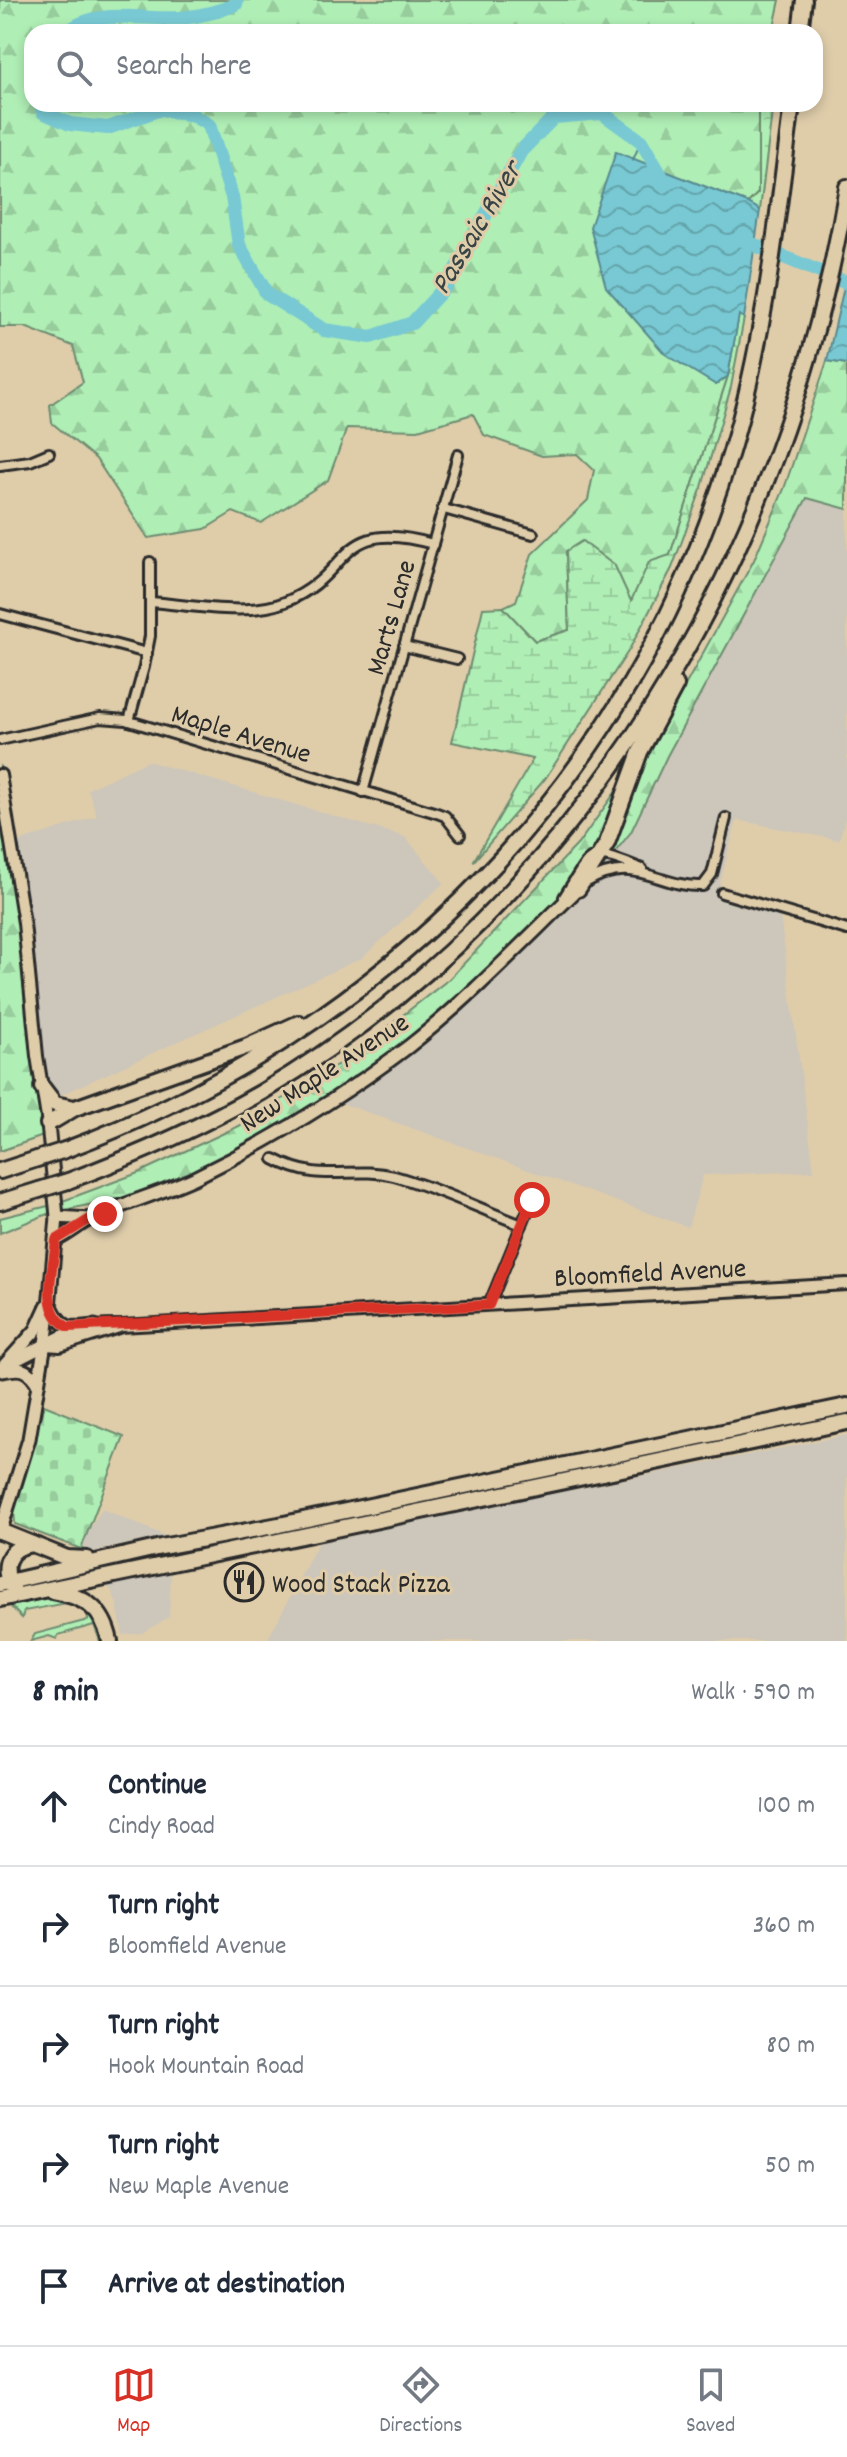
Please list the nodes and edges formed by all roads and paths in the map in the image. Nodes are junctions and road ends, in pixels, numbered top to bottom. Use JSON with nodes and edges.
{"nodes":[{"id":1,"x":804,"y":0,"type":"edge"},
{"id":2,"x":801,"y":24,"type":"edge"},
{"id":3,"x":791,"y":112,"type":"edge"},
{"id":4,"x":847,"y":187,"type":"edge"},
{"id":5,"x":49,"y":453,"type":"dead end"},
{"id":6,"x":458,"y":455,"type":"dead end"},
{"id":7,"x":0,"y":465,"type":"edge"},
{"id":8,"x":444,"y":509,"type":"junction"},
{"id":9,"x":533,"y":534,"type":"dead end"},
{"id":10,"x":433,"y":544,"type":"junction"},
{"id":11,"x":150,"y":562,"type":"dead end"},
{"id":12,"x":723,"y":580,"type":"junction"},
{"id":13,"x":151,"y":602,"type":"junction"},
{"id":14,"x":0,"y":614,"type":"edge"},
{"id":15,"x":404,"y":646,"type":"junction"},
{"id":16,"x":147,"y":653,"type":"junction"},
{"id":17,"x":457,"y":659,"type":"dead end"},
{"id":18,"x":129,"y":721,"type":"junction"},
{"id":19,"x":0,"y":740,"type":"edge"},
{"id":20,"x":0,"y":775,"type":"edge"},
{"id":21,"x":363,"y":792,"type":"junction"},
{"id":22,"x":726,"y":818,"type":"dead end"},
{"id":23,"x":460,"y":835,"type":"dead end"},
{"id":24,"x":601,"y":855,"type":"junction"},
{"id":25,"x":657,"y":876,"type":"junction"},
{"id":26,"x":578,"y":889,"type":"junction"},
{"id":27,"x":722,"y":893,"type":"dead end"},
{"id":28,"x":551,"y":915,"type":"junction"},
{"id":29,"x":847,"y":930,"type":"edge"},
{"id":30,"x":368,"y":983,"type":"junction"},
{"id":31,"x":42,"y":1087,"type":"junction"},
{"id":32,"x":75,"y":1108,"type":"junction"},
{"id":33,"x":48,"y":1124,"type":"junction"},
{"id":34,"x":274,"y":1159,"type":"dead end"},
{"id":35,"x":0,"y":1171,"type":"edge"},
{"id":36,"x":532,"y":1200,"type":"dead end"},
{"id":37,"x":0,"y":1202,"type":"edge"},
{"id":38,"x":57,"y":1217,"type":"junction"},
{"id":39,"x":90,"y":1219,"type":"junction"},
{"id":40,"x":522,"y":1225,"type":"junction"},
{"id":41,"x":56,"y":1240,"type":"junction"},
{"id":42,"x":847,"y":1284,"type":"edge"},
{"id":43,"x":49,"y":1302,"type":"junction"},
{"id":44,"x":489,"y":1305,"type":"junction"},
{"id":45,"x":95,"y":1326,"type":"junction"},
{"id":46,"x":121,"y":1326,"type":"junction"},
{"id":47,"x":45,"y":1345,"type":"junction"},
{"id":48,"x":0,"y":1371,"type":"edge"},
{"id":49,"x":38,"y":1385,"type":"junction"},
{"id":50,"x":847,"y":1406,"type":"edge"},
{"id":51,"x":847,"y":1422,"type":"edge"},
{"id":52,"x":0,"y":1532,"type":"edge"},
{"id":53,"x":32,"y":1544,"type":"junction"},
{"id":54,"x":106,"y":1559,"type":"junction"},
{"id":55,"x":4,"y":1583,"type":"edge"},
{"id":56,"x":44,"y":1590,"type":"junction"},
{"id":57,"x":19,"y":1595,"type":"junction"},
{"id":58,"x":0,"y":1599,"type":"edge"},
{"id":59,"x":110,"y":1641,"type":"edge"}],
"edges":[{"from":1,"to":2,"type":"highway"},
{"from":3,"to":30,"type":"highway"},
{"from":4,"to":12,"type":"highway"},
{"from":5,"to":7,"type":"street"},
{"from":6,"to":8,"type":"street","name":"Marts Lane"},
{"from":8,"to":9,"type":"street"},
{"from":8,"to":10,"type":"street","name":"Marts Lane"},
{"from":10,"to":13,"type":"street"},
{"from":10,"to":15,"type":"street","name":"Marts Lane"},
{"from":11,"to":13,"type":"street"},
{"from":12,"to":24,"type":"highway"},
{"from":12,"to":37,"type":"highway","bridge":true},
{"from":13,"to":16,"type":"street"},
{"from":14,"to":16,"type":"street"},
{"from":15,"to":17,"type":"street"},
{"from":15,"to":21,"type":"street","name":"Marts Lane"},
{"from":16,"to":18,"type":"street"},
{"from":18,"to":19,"type":"street","name":"Maple Avenue"},
{"from":18,"to":21,"type":"street","name":"Maple Avenue"},
{"from":20,"to":31,"type":"street"},
{"from":21,"to":23,"type":"street","name":"Maple Avenue"},
{"from":22,"to":25,"type":"street"},
{"from":24,"to":25,"type":"street"},
{"from":24,"to":26,"type":"highway"},
{"from":24,"to":28,"type":"street","name":"New Maple Avenue"},
{"from":25,"to":26,"type":"street"},
{"from":26,"to":28,"type":"main road","name":"New Maple Avenue"},
{"from":27,"to":29,"type":"street"},
{"from":28,"to":39,"type":"main road","name":"New Maple Avenue"},
{"from":30,"to":32,"type":"highway"},
{"from":30,"to":35,"type":"highway","bridge":true},
{"from":31,"to":32,"type":"highway"},
{"from":31,"to":33,"type":"street"},
{"from":32,"to":33,"type":"highway"},
{"from":33,"to":38,"type":"main road"},
{"from":34,"to":40,"type":"street"},
{"from":36,"to":40,"type":"street"},
{"from":38,"to":39,"type":"main road","name":"New Maple Avenue"},
{"from":38,"to":41,"type":"main road"},
{"from":39,"to":41,"type":"main road","name":"New Maple Avenue"},
{"from":40,"to":44,"type":"street"},
{"from":41,"to":43,"type":"main road"},
{"from":42,"to":44,"type":"street","name":"Bloomfield Avenue"},
{"from":43,"to":45,"type":"main road"},
{"from":43,"to":47,"type":"main road"},
{"from":43,"to":48,"type":"main road"},
{"from":44,"to":46,"type":"street","name":"Bloomfield Avenue"},
{"from":45,"to":46,"type":"street","name":"Bloomfield Avenue"},
{"from":45,"to":47,"type":"street","name":"Bloomfield Avenue"},
{"from":46,"to":47,"type":"street","name":"Bloomfield Avenue"},
{"from":47,"to":48,"type":"main road","name":"Bloomfield Avenue"},
{"from":47,"to":49,"type":"main road"},
{"from":48,"to":49,"type":"main road"},
{"from":49,"to":52,"type":"main road"},
{"from":50,"to":54,"type":"highway"},
{"from":51,"to":56,"type":"highway"},
{"from":52,"to":53,"type":"highway"},
{"from":53,"to":54,"type":"highway"},
{"from":53,"to":55,"type":"highway"},
{"from":54,"to":55,"type":"highway"},
{"from":55,"to":57,"type":"highway"},
{"from":56,"to":57,"type":"highway"},
{"from":56,"to":59,"type":"highway"},
{"from":57,"to":58,"type":"highway"}]}
